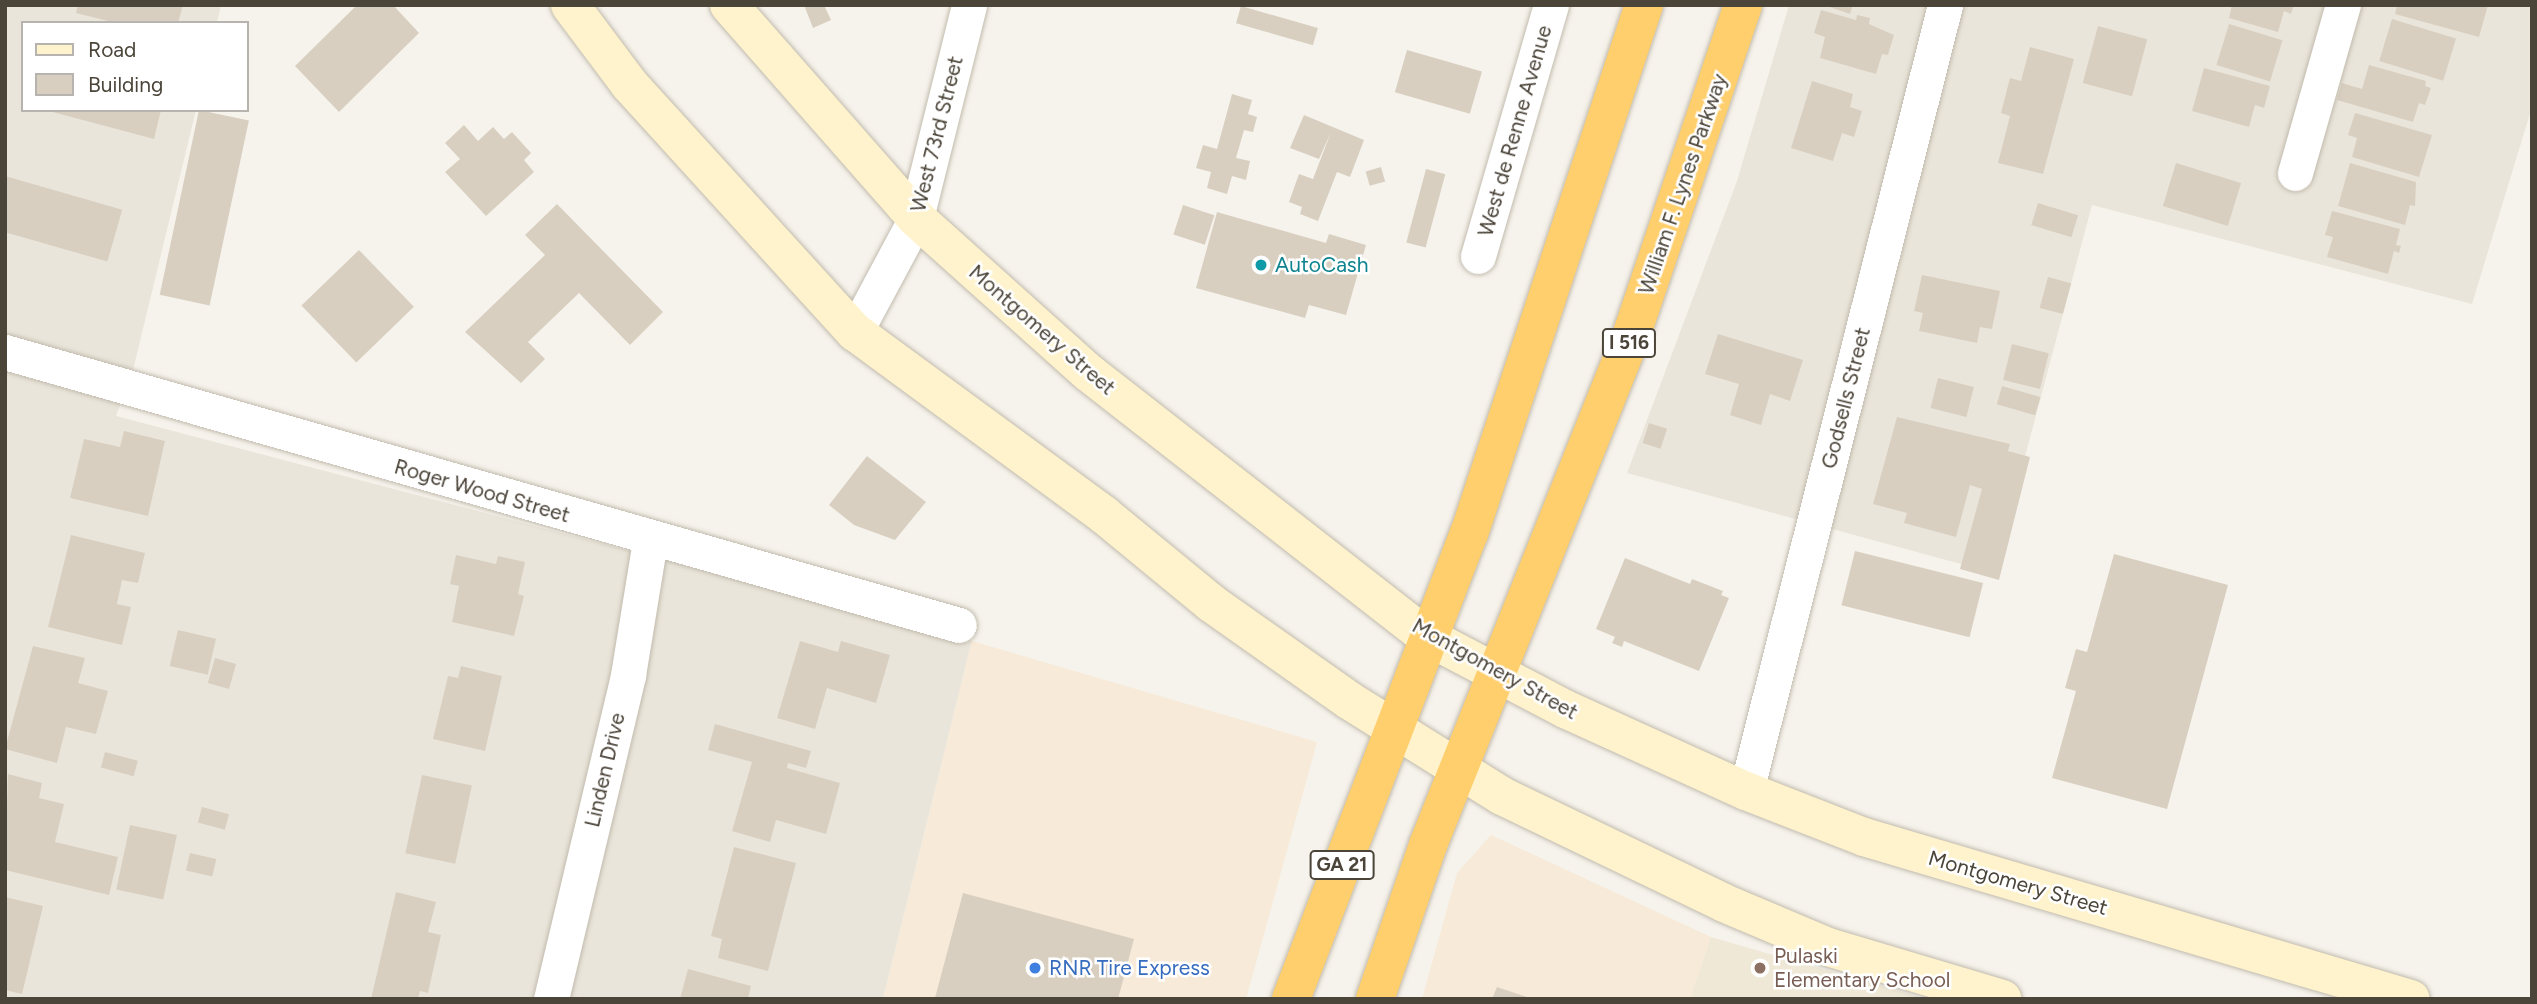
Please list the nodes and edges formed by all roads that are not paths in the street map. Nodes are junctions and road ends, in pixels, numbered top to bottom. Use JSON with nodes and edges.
{"nodes":[{"id":1,"x":570,"y":5,"type":"edge"},
{"id":2,"x":729,"y":5,"type":"edge"},
{"id":3,"x":969,"y":5,"type":"edge"},
{"id":4,"x":1551,"y":5,"type":"edge"},
{"id":5,"x":1644,"y":5,"type":"edge"},
{"id":6,"x":1743,"y":5,"type":"edge"},
{"id":7,"x":1945,"y":5,"type":"edge"},
{"id":8,"x":2343,"y":5,"type":"edge"},
{"id":9,"x":2295,"y":173,"type":"dead end"},
{"id":10,"x":916,"y":218,"type":"junction"},
{"id":11,"x":1478,"y":256,"type":"dead end"},
{"id":12,"x":855,"y":332,"type":"junction"},
{"id":13,"x":5,"y":352,"type":"edge"},
{"id":14,"x":650,"y":540,"type":"junction"},
{"id":15,"x":959,"y":625,"type":"dead end"},
{"id":16,"x":1426,"y":636,"type":"junction"},
{"id":17,"x":1499,"y":676,"type":"junction"},
{"id":18,"x":1394,"y":731,"type":"junction"},
{"id":19,"x":1459,"y":772,"type":"junction"},
{"id":20,"x":1746,"y":791,"type":"junction"},
{"id":21,"x":551,"y":999,"type":"edge"},
{"id":22,"x":1290,"y":999,"type":"edge"},
{"id":23,"x":1375,"y":999,"type":"edge"},
{"id":24,"x":2002,"y":999,"type":"edge"},
{"id":25,"x":2412,"y":999,"type":"edge"}],
"edges":[{"from":1,"to":12,"type":"street"},
{"from":2,"to":10,"type":"street","name":"Montgomery Street"},
{"from":3,"to":10,"type":"street","name":"West 73rd Street"},
{"from":4,"to":11,"type":"street","name":"West de Renne Avenue"},
{"from":5,"to":16,"type":"highway"},
{"from":6,"to":17,"type":"highway","name":"William F. Lynes Parkway","number":"I 516"},
{"from":7,"to":20,"type":"street","name":"Godsells Street"},
{"from":8,"to":9,"type":"street"},
{"from":10,"to":12,"type":"street","name":"West 73rd Street"},
{"from":10,"to":16,"type":"street","name":"Montgomery Street"},
{"from":12,"to":18,"type":"street"},
{"from":13,"to":14,"type":"street","name":"Roger Wood Street"},
{"from":14,"to":15,"type":"street","name":"Roger Wood Street"},
{"from":14,"to":21,"type":"street","name":"Linden Drive"},
{"from":16,"to":17,"type":"street","name":"Montgomery Street"},
{"from":16,"to":18,"type":"highway","number":"GA 21"},
{"from":17,"to":19,"type":"highway"},
{"from":17,"to":20,"type":"street","name":"Montgomery Street"},
{"from":18,"to":19,"type":"street"},
{"from":18,"to":22,"type":"highway","number":"GA 21"},
{"from":19,"to":23,"type":"highway"},
{"from":19,"to":24,"type":"street"},
{"from":20,"to":25,"type":"street","name":"Montgomery Street"}]}
